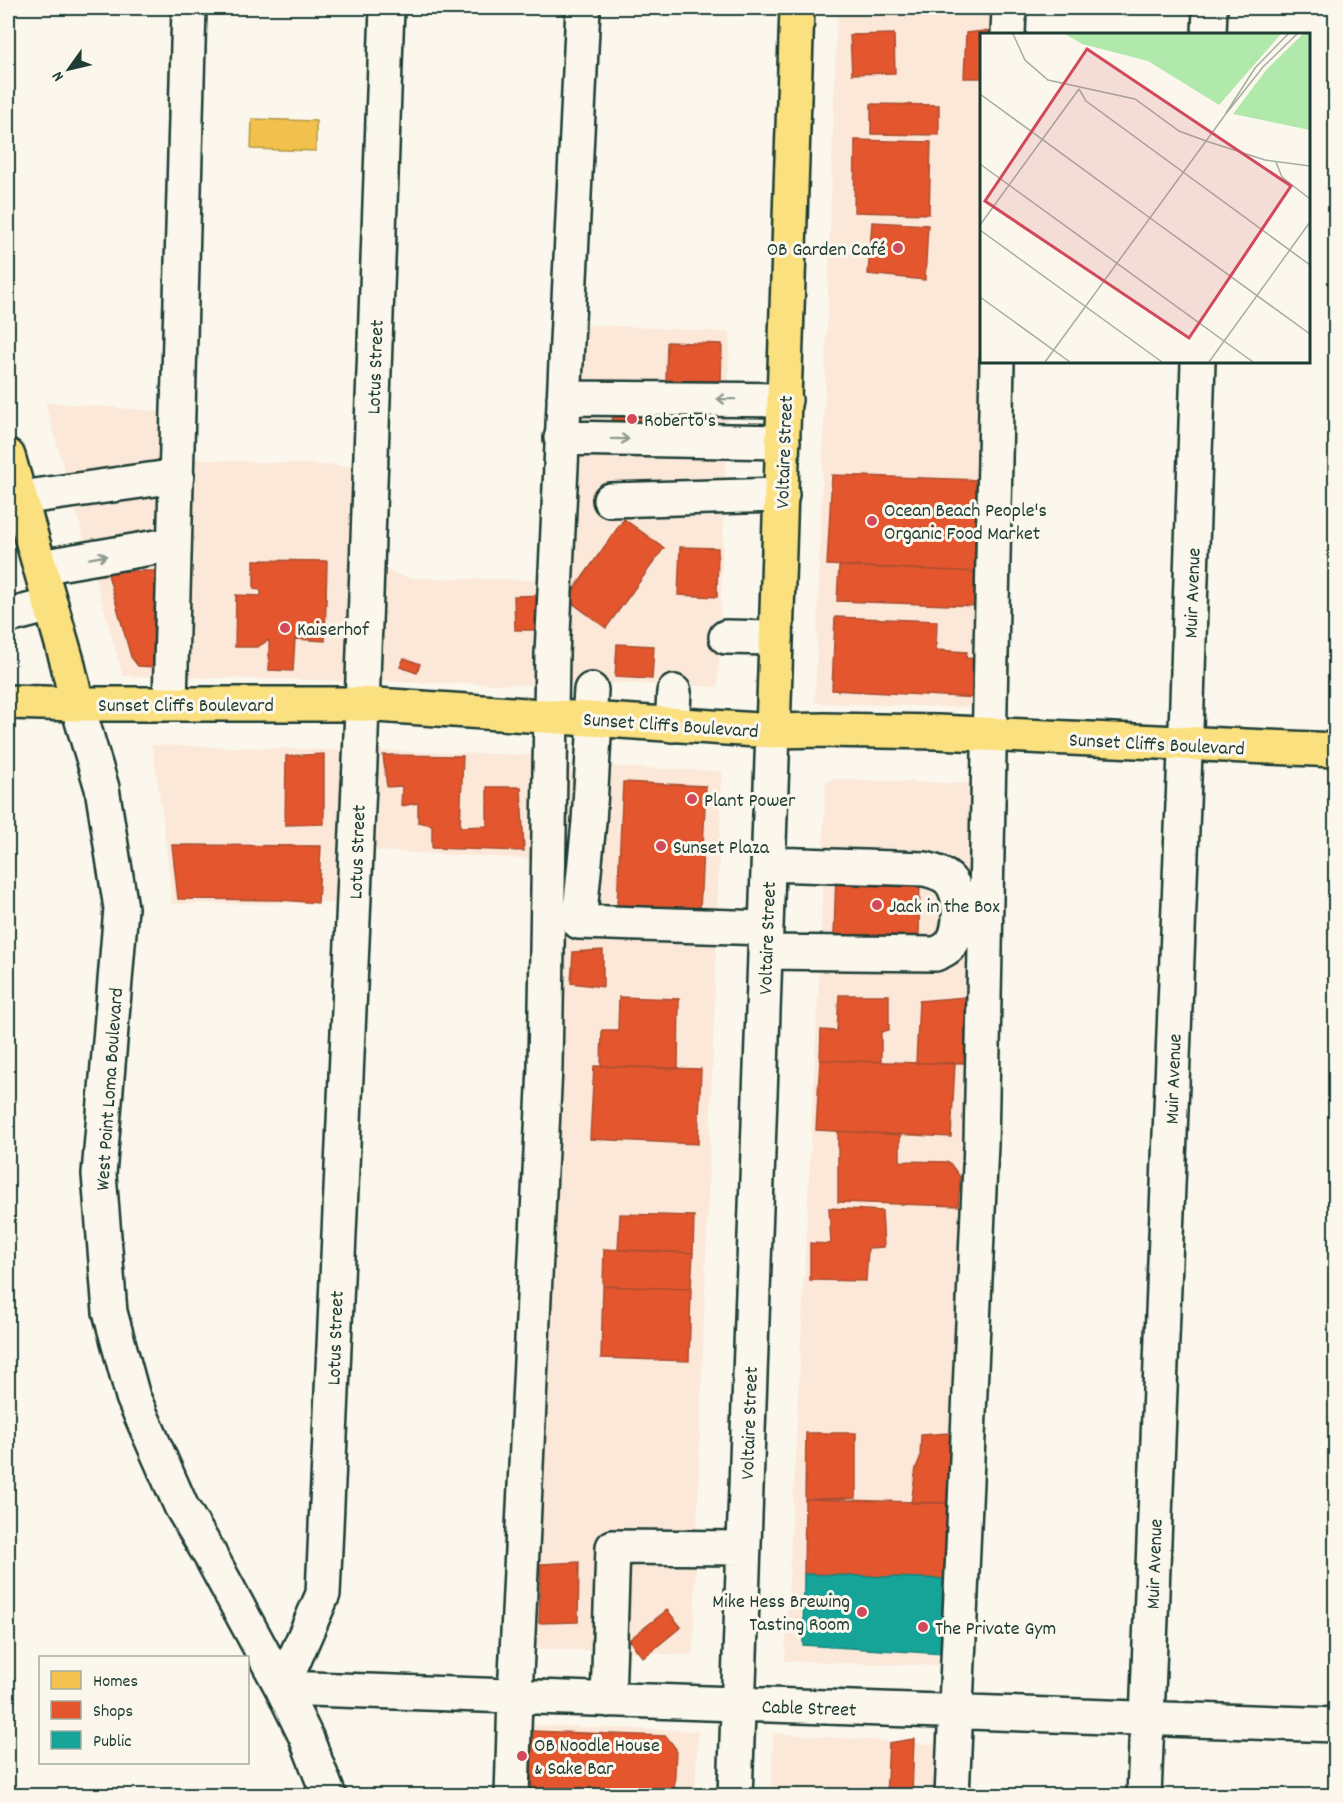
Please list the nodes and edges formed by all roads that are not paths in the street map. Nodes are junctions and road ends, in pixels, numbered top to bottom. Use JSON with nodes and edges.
{"nodes":[{"id":1,"x":189,"y":8,"type":"edge"},
{"id":2,"x":387,"y":8,"type":"edge"},
{"id":3,"x":583,"y":8,"type":"edge"},
{"id":4,"x":797,"y":8,"type":"edge"},
{"id":5,"x":1009,"y":8,"type":"edge"},
{"id":6,"x":1210,"y":8,"type":"edge"},
{"id":7,"x":1008,"y":33,"type":"edge"},
{"id":8,"x":1209,"y":33,"type":"edge"},
{"id":9,"x":997,"y":363,"type":"edge"},
{"id":10,"x":1198,"y":363,"type":"edge"},
{"id":11,"x":564,"y":398,"type":"junction"},
{"id":12,"x":785,"y":400,"type":"junction"},
{"id":13,"x":561,"y":438,"type":"junction"},
{"id":14,"x":783,"y":442,"type":"junction"},
{"id":15,"x":8,"y":456,"type":"edge"},
{"id":16,"x":177,"y":476,"type":"junction"},
{"id":17,"x":782,"y":495,"type":"junction"},
{"id":18,"x":610,"y":500,"type":"dead end"},
{"id":19,"x":18,"y":510,"type":"edge"},
{"id":20,"x":174,"y":544,"type":"junction"},
{"id":21,"x":40,"y":567,"type":"junction"},
{"id":22,"x":51,"y":605,"type":"junction"},
{"id":23,"x":8,"y":616,"type":"edge"},
{"id":24,"x":726,"y":637,"type":"dead end"},
{"id":25,"x":776,"y":638,"type":"junction"},
{"id":26,"x":674,"y":692,"type":"dead end"},
{"id":27,"x":8,"y":702,"type":"edge"},
{"id":28,"x":171,"y":703,"type":"junction"},
{"id":29,"x":77,"y":704,"type":"junction"},
{"id":30,"x":362,"y":705,"type":"junction"},
{"id":31,"x":592,"y":710,"type":"junction"},
{"id":32,"x":550,"y":717,"type":"junction"},
{"id":33,"x":672,"y":725,"type":"junction"},
{"id":34,"x":773,"y":731,"type":"junction"},
{"id":35,"x":989,"y":735,"type":"junction"},
{"id":36,"x":1185,"y":744,"type":"junction"},
{"id":37,"x":1335,"y":750,"type":"edge"},
{"id":38,"x":769,"y":864,"type":"junction"},
{"id":39,"x":766,"y":940,"type":"junction"},
{"id":40,"x":744,"y":1548,"type":"junction"},
{"id":41,"x":282,"y":1688,"type":"junction"},
{"id":42,"x":515,"y":1696,"type":"junction"},
{"id":43,"x":608,"y":1700,"type":"junction"},
{"id":44,"x":738,"y":1704,"type":"junction"},
{"id":45,"x":955,"y":1712,"type":"junction"},
{"id":46,"x":1146,"y":1719,"type":"junction"},
{"id":47,"x":1335,"y":1725,"type":"edge"},
{"id":48,"x":329,"y":1796,"type":"edge"},
{"id":49,"x":512,"y":1796,"type":"edge"},
{"id":50,"x":735,"y":1796,"type":"edge"},
{"id":51,"x":952,"y":1796,"type":"edge"},
{"id":52,"x":1144,"y":1796,"type":"edge"}],
"edges":[{"from":1,"to":16,"type":"street"},
{"from":2,"to":30,"type":"street","name":"Lotus Street"},
{"from":3,"to":11,"type":"street"},
{"from":4,"to":12,"type":"main road","name":"Voltaire Street"},
{"from":5,"to":7,"type":"street"},
{"from":6,"to":8,"type":"street"},
{"from":9,"to":35,"type":"street"},
{"from":10,"to":36,"type":"street","name":"Muir Avenue"},
{"from":12,"to":11,"type":"street","one_way":true},
{"from":11,"to":13,"type":"street"},
{"from":12,"to":14,"type":"main road","name":"Voltaire Street"},
{"from":13,"to":14,"type":"street","one_way":true},
{"from":13,"to":32,"type":"street"},
{"from":14,"to":17,"type":"main road","name":"Voltaire Street"},
{"from":15,"to":19,"type":"main road","name":"West Point Loma Boulevard"},
{"from":16,"to":19,"type":"street"},
{"from":16,"to":20,"type":"street"},
{"from":17,"to":18,"type":"street"},
{"from":17,"to":25,"type":"main road","name":"Voltaire Street"},
{"from":19,"to":21,"type":"main road","name":"West Point Loma Boulevard"},
{"from":21,"to":20,"type":"street","one_way":true},
{"from":20,"to":28,"type":"street"},
{"from":21,"to":22,"type":"main road","name":"West Point Loma Boulevard"},
{"from":22,"to":23,"type":"street"},
{"from":22,"to":29,"type":"main road","name":"West Point Loma Boulevard"},
{"from":24,"to":25,"type":"street"},
{"from":25,"to":34,"type":"main road","name":"Voltaire Street"},
{"from":26,"to":33,"type":"street"},
{"from":27,"to":29,"type":"main road","name":"Sunset Cliffs Boulevard"},
{"from":28,"to":29,"type":"main road","name":"Sunset Cliffs Boulevard"},
{"from":28,"to":30,"type":"main road","name":"Sunset Cliffs Boulevard"},
{"from":29,"to":41,"type":"street","name":"West Point Loma Boulevard"},
{"from":30,"to":32,"type":"main road","name":"Sunset Cliffs Boulevard"},
{"from":30,"to":41,"type":"street","name":"Lotus Street"},
{"from":31,"to":32,"type":"main road","name":"Sunset Cliffs Boulevard"},
{"from":31,"to":33,"type":"main road","name":"Sunset Cliffs Boulevard"},
{"from":31,"to":39,"type":"street"},
{"from":32,"to":42,"type":"street"},
{"from":33,"to":34,"type":"main road","name":"Sunset Cliffs Boulevard"},
{"from":34,"to":35,"type":"main road","name":"Sunset Cliffs Boulevard"},
{"from":34,"to":38,"type":"street","name":"Voltaire Street"},
{"from":35,"to":36,"type":"main road","name":"Sunset Cliffs Boulevard"},
{"from":35,"to":45,"type":"street"},
{"from":36,"to":37,"type":"main road","name":"Sunset Cliffs Boulevard"},
{"from":36,"to":46,"type":"street","name":"Muir Avenue"},
{"from":38,"to":39,"type":"street","name":"Voltaire Street"},
{"from":38,"to":39,"type":"street"},
{"from":39,"to":40,"type":"street","name":"Voltaire Street"},
{"from":40,"to":43,"type":"street"},
{"from":40,"to":44,"type":"street","name":"Voltaire Street"},
{"from":41,"to":42,"type":"street","name":"Cable Street"},
{"from":41,"to":48,"type":"street","name":"West Point Loma Boulevard"},
{"from":42,"to":43,"type":"street","name":"Cable Street"},
{"from":42,"to":49,"type":"street"},
{"from":43,"to":44,"type":"street","name":"Cable Street"},
{"from":44,"to":45,"type":"street","name":"Cable Street"},
{"from":44,"to":50,"type":"street","name":"Voltaire Street"},
{"from":45,"to":46,"type":"street","name":"Cable Street"},
{"from":45,"to":51,"type":"street"},
{"from":46,"to":47,"type":"street","name":"Cable Street"},
{"from":46,"to":52,"type":"street","name":"Muir Avenue"}]}
